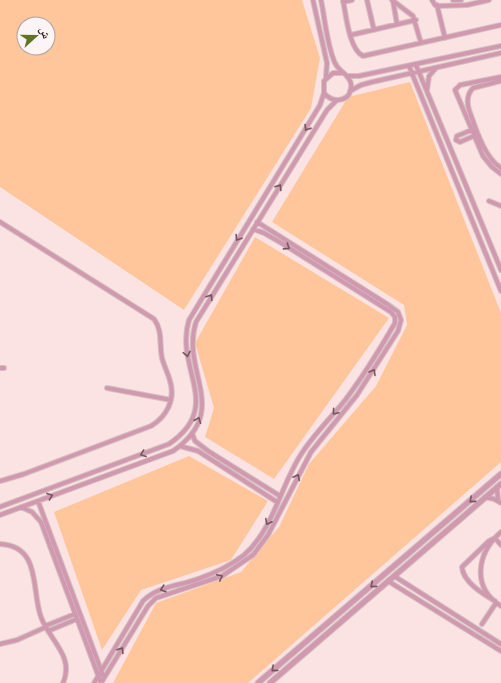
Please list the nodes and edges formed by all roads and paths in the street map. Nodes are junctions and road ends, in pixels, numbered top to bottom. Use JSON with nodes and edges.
{"nodes":[{"id":1,"x":313,"y":0,"type":"edge"},
{"id":2,"x":321,"y":0,"type":"edge"},
{"id":3,"x":352,"y":0,"type":"edge"},
{"id":4,"x":367,"y":0,"type":"edge"},
{"id":5,"x":392,"y":0,"type":"edge"},
{"id":6,"x":432,"y":0,"type":"edge"},
{"id":7,"x":453,"y":0,"type":"edge"},
{"id":8,"x":461,"y":0,"type":"edge"},
{"id":9,"x":489,"y":0,"type":"edge"},
{"id":10,"x":343,"y":1,"type":"edge"},
{"id":11,"x":437,"y":5,"type":"junction"},
{"id":12,"x":416,"y":20,"type":"junction"},
{"id":13,"x":397,"y":24,"type":"junction"},
{"id":14,"x":501,"y":25,"type":"edge"},
{"id":15,"x":374,"y":30,"type":"junction"},
{"id":16,"x":351,"y":35,"type":"junction"},
{"id":17,"x":445,"y":38,"type":"junction"},
{"id":18,"x":422,"y":43,"type":"junction"},
{"id":19,"x":501,"y":46,"type":"edge"},
{"id":20,"x":501,"y":53,"type":"edge"},
{"id":21,"x":416,"y":65,"type":"junction"},
{"id":22,"x":409,"y":66,"type":"junction"},
{"id":23,"x":436,"y":68,"type":"junction"},
{"id":24,"x":419,"y":71,"type":"junction"},
{"id":25,"x":341,"y":73,"type":"junction"},
{"id":26,"x":412,"y":73,"type":"junction"},
{"id":27,"x":347,"y":76,"type":"junction"},
{"id":28,"x":326,"y":77,"type":"junction"},
{"id":29,"x":501,"y":77,"type":"edge"},
{"id":30,"x":501,"y":81,"type":"edge"},
{"id":31,"x":468,"y":84,"type":"junction"},
{"id":32,"x":470,"y":91,"type":"junction"},
{"id":33,"x":350,"y":92,"type":"junction"},
{"id":34,"x":427,"y":92,"type":"junction"},
{"id":35,"x":324,"y":93,"type":"junction"},
{"id":36,"x":336,"y":101,"type":"junction"},
{"id":37,"x":474,"y":129,"type":"junction"},
{"id":38,"x":477,"y":135,"type":"junction"},
{"id":39,"x":501,"y":168,"type":"edge"},
{"id":40,"x":501,"y":174,"type":"edge"},
{"id":41,"x":489,"y":201,"type":"dead end"},
{"id":42,"x":501,"y":206,"type":"edge"},
{"id":43,"x":0,"y":222,"type":"edge"},
{"id":44,"x":257,"y":222,"type":"junction"},
{"id":45,"x":253,"y":229,"type":"junction"},
{"id":46,"x":501,"y":270,"type":"edge"},
{"id":47,"x":501,"y":291,"type":"edge"},
{"id":48,"x":107,"y":388,"type":"dead end"},
{"id":49,"x":171,"y":400,"type":"junction"},
{"id":50,"x":192,"y":433,"type":"junction"},
{"id":51,"x":180,"y":446,"type":"junction"},
{"id":52,"x":501,"y":474,"type":"edge"},
{"id":53,"x":0,"y":481,"type":"edge"},
{"id":54,"x":499,"y":485,"type":"edge"},
{"id":55,"x":280,"y":496,"type":"junction"},
{"id":56,"x":485,"y":497,"type":"junction"},
{"id":57,"x":38,"y":501,"type":"junction"},
{"id":58,"x":277,"y":502,"type":"junction"},
{"id":59,"x":500,"y":502,"type":"edge"},
{"id":60,"x":0,"y":506,"type":"edge"},
{"id":61,"x":20,"y":507,"type":"junction"},
{"id":62,"x":0,"y":515,"type":"edge"},
{"id":63,"x":501,"y":532,"type":"edge"},
{"id":64,"x":495,"y":538,"type":"junction"},
{"id":65,"x":0,"y":544,"type":"edge"},
{"id":66,"x":501,"y":545,"type":"edge"},
{"id":67,"x":394,"y":576,"type":"junction"},
{"id":68,"x":388,"y":581,"type":"junction"},
{"id":69,"x":496,"y":602,"type":"junction"},
{"id":70,"x":501,"y":606,"type":"edge"},
{"id":71,"x":75,"y":614,"type":"junction"},
{"id":72,"x":77,"y":619,"type":"junction"},
{"id":73,"x":482,"y":624,"type":"dead end"},
{"id":74,"x":46,"y":628,"type":"junction"},
{"id":75,"x":0,"y":644,"type":"edge"},
{"id":76,"x":501,"y":644,"type":"edge"},
{"id":77,"x":501,"y":651,"type":"edge"},
{"id":78,"x":101,"y":671,"type":"junction"},
{"id":79,"x":98,"y":676,"type":"junction"},
{"id":80,"x":104,"y":678,"type":"junction"},
{"id":81,"x":63,"y":683,"type":"edge"},
{"id":82,"x":94,"y":683,"type":"edge"},
{"id":83,"x":101,"y":683,"type":"edge"},
{"id":84,"x":258,"y":683,"type":"edge"},
{"id":85,"x":270,"y":683,"type":"edge"}],
"edges":[{"from":1,"to":28,"type":"street"},
{"from":2,"to":25,"type":"street"},
{"from":3,"to":10,"type":"street"},
{"from":4,"to":15,"type":"street"},
{"from":5,"to":12,"type":"street"},
{"from":5,"to":13,"type":"street"},
{"from":6,"to":11,"type":"street"},
{"from":7,"to":8,"type":"street"},
{"from":9,"to":11,"type":"street"},
{"from":10,"to":16,"type":"street"},
{"from":11,"to":17,"type":"street"},
{"from":12,"to":13,"type":"street"},
{"from":12,"to":18,"type":"street"},
{"from":13,"to":15,"type":"street"},
{"from":14,"to":17,"type":"street"},
{"from":15,"to":16,"type":"street"},
{"from":16,"to":18,"type":"street"},
{"from":17,"to":18,"type":"street"},
{"from":19,"to":21,"type":"street"},
{"from":20,"to":23,"type":"street"},
{"from":21,"to":22,"type":"street"},
{"from":21,"to":24,"type":"street"},
{"from":22,"to":26,"type":"street"},
{"from":22,"to":27,"type":"street"},
{"from":23,"to":24,"type":"street"},
{"from":23,"to":34,"type":"street"},
{"from":24,"to":26,"type":"street"},
{"from":24,"to":34,"type":"street"},
{"from":25,"to":27,"type":"street"},
{"from":25,"to":28,"type":"street"},
{"from":26,"to":33,"type":"street"},
{"from":26,"to":47,"type":"street"},
{"from":27,"to":33,"type":"street"},
{"from":28,"to":35,"type":"street"},
{"from":29,"to":31,"type":"street"},
{"from":30,"to":32,"type":"street"},
{"from":31,"to":32,"type":"street"},
{"from":31,"to":37,"type":"street"},
{"from":32,"to":37,"type":"street"},
{"from":33,"to":36,"type":"street"},
{"from":34,"to":46,"type":"street"},
{"from":35,"to":36,"type":"street"},
{"from":35,"to":60,"type":"street","one_way":true},
{"from":44,"to":36,"type":"street","one_way":true},
{"from":37,"to":38,"type":"street"},
{"from":37,"to":38,"type":"street"},
{"from":38,"to":39,"type":"street"},
{"from":38,"to":40,"type":"street"},
{"from":41,"to":42,"type":"street"},
{"from":43,"to":49,"type":"street"},
{"from":44,"to":45,"type":"street"},
{"from":80,"to":44,"type":"street","one_way":true},
{"from":50,"to":45,"type":"street","one_way":true},
{"from":45,"to":55,"type":"street","one_way":true},
{"from":48,"to":49,"type":"street"},
{"from":49,"to":53,"type":"street"},
{"from":50,"to":51,"type":"street"},
{"from":50,"to":55,"type":"street"},
{"from":57,"to":51,"type":"street","one_way":true},
{"from":51,"to":58,"type":"street"},
{"from":52,"to":84,"type":"street","one_way":true},
{"from":54,"to":56,"type":"street"},
{"from":54,"to":59,"type":"street"},
{"from":55,"to":58,"type":"street"},
{"from":56,"to":59,"type":"street"},
{"from":56,"to":67,"type":"street"},
{"from":57,"to":61,"type":"street"},
{"from":57,"to":78,"type":"street"},
{"from":58,"to":78,"type":"street","one_way":true},
{"from":61,"to":62,"type":"street"},
{"from":61,"to":71,"type":"street"},
{"from":63,"to":64,"type":"street"},
{"from":64,"to":66,"type":"street"},
{"from":64,"to":69,"type":"street"},
{"from":64,"to":69,"type":"street"},
{"from":65,"to":74,"type":"street"},
{"from":67,"to":68,"type":"street"},
{"from":67,"to":76,"type":"street"},
{"from":68,"to":77,"type":"street"},
{"from":68,"to":85,"type":"street"},
{"from":69,"to":70,"type":"street"},
{"from":69,"to":73,"type":"street"},
{"from":71,"to":72,"type":"street"},
{"from":71,"to":74,"type":"street"},
{"from":72,"to":74,"type":"street"},
{"from":72,"to":79,"type":"street"},
{"from":74,"to":75,"type":"street"},
{"from":74,"to":81,"type":"street"},
{"from":78,"to":79,"type":"street"},
{"from":78,"to":80,"type":"street"},
{"from":79,"to":82,"type":"street"},
{"from":79,"to":83,"type":"street"},
{"from":80,"to":83,"type":"street"}]}
